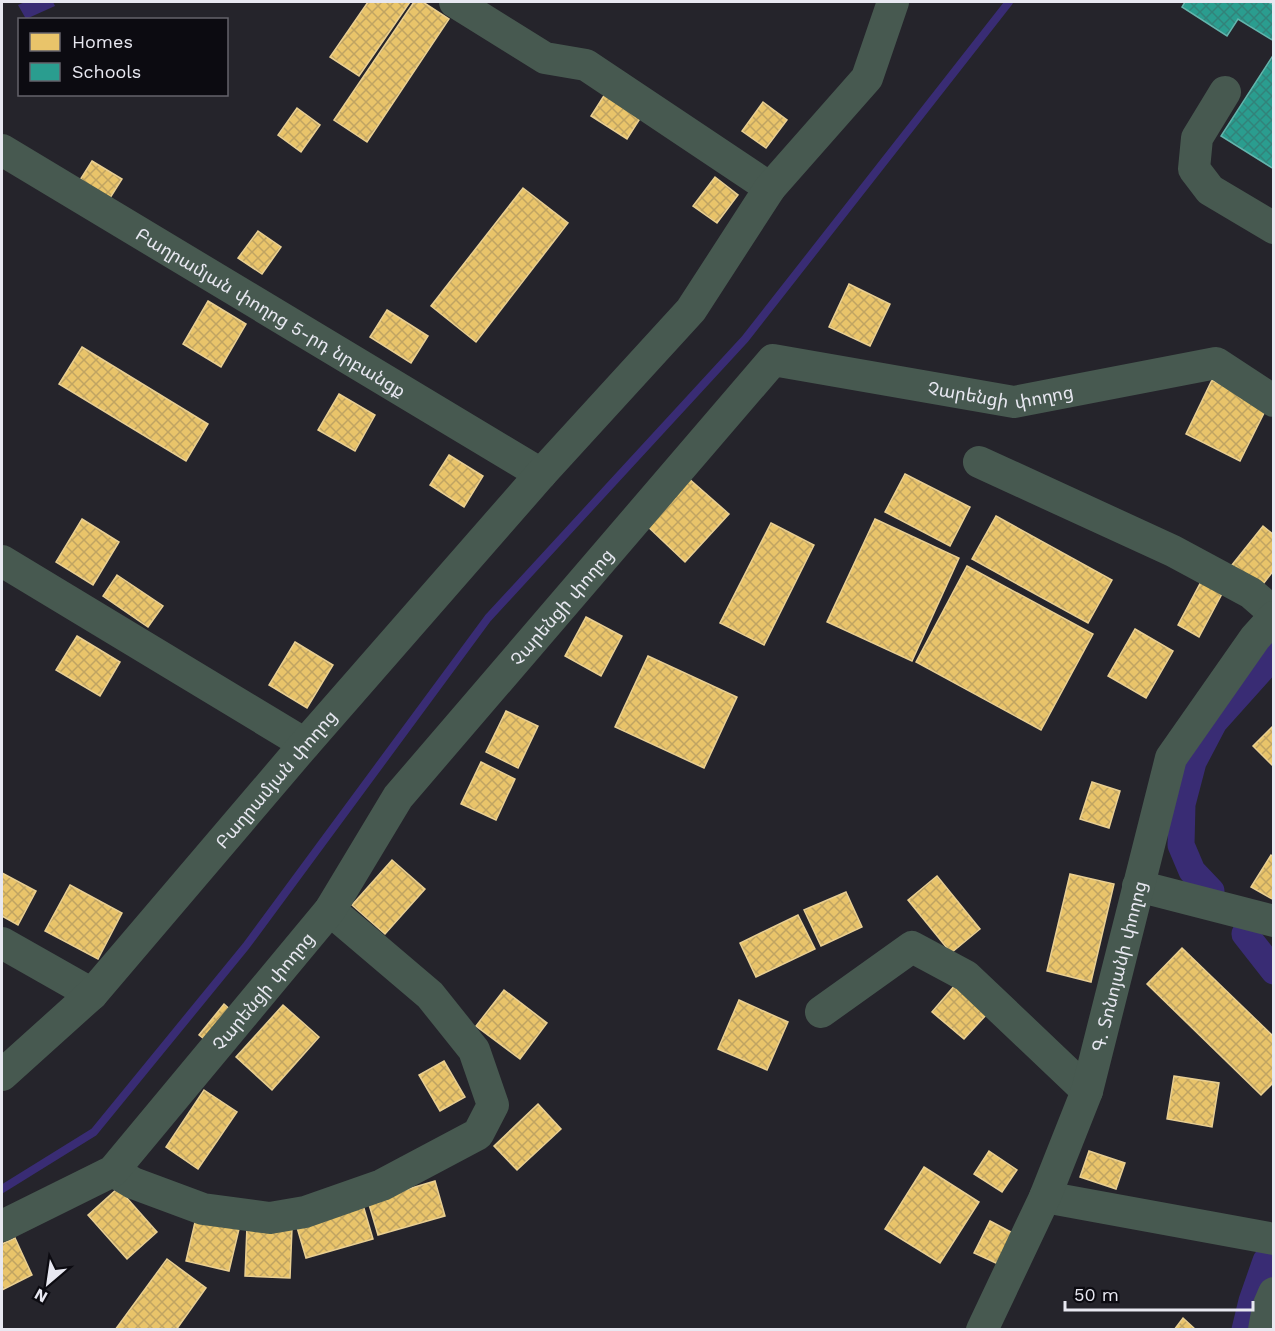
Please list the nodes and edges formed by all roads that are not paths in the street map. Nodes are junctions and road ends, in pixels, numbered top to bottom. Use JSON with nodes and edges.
{"nodes":[{"id":1,"x":455,"y":2,"type":"edge"},
{"id":2,"x":893,"y":2,"type":"edge"},
{"id":3,"x":1225,"y":92,"type":"dead end"},
{"id":4,"x":2,"y":150,"type":"edge"},
{"id":5,"x":770,"y":188,"type":"junction"},
{"id":6,"x":1274,"y":228,"type":"edge"},
{"id":7,"x":1274,"y":401,"type":"edge"},
{"id":8,"x":978,"y":462,"type":"dead end"},
{"id":9,"x":541,"y":474,"type":"junction"},
{"id":10,"x":2,"y":561,"type":"edge"},
{"id":11,"x":1274,"y":615,"type":"edge"},
{"id":12,"x":304,"y":744,"type":"junction"},
{"id":13,"x":1138,"y":886,"type":"junction"},
{"id":14,"x":330,"y":910,"type":"junction"},
{"id":15,"x":1274,"y":921,"type":"edge"},
{"id":16,"x":2,"y":943,"type":"edge"},
{"id":17,"x":92,"y":994,"type":"junction"},
{"id":18,"x":821,"y":1012,"type":"dead end"},
{"id":19,"x":2,"y":1076,"type":"edge"},
{"id":20,"x":1087,"y":1091,"type":"junction"},
{"id":21,"x":112,"y":1171,"type":"junction"},
{"id":22,"x":1045,"y":1197,"type":"junction"},
{"id":23,"x":2,"y":1226,"type":"edge"},
{"id":24,"x":1274,"y":1239,"type":"edge"},
{"id":25,"x":1274,"y":1293,"type":"edge"},
{"id":26,"x":982,"y":1329,"type":"edge"},
{"id":27,"x":1264,"y":1329,"type":"edge"}],
"edges":[{"from":1,"to":5,"type":"street"},
{"from":2,"to":5,"type":"street","name":"Բաղրամյան փողոց"},
{"from":3,"to":6,"type":"street"},
{"from":4,"to":9,"type":"street","name":"Բաղրամյան փողոց 5-րդ նրբանցք"},
{"from":5,"to":9,"type":"street","name":"Բաղրամյան փողոց"},
{"from":7,"to":14,"type":"street","name":"Չարենցի փողոց"},
{"from":8,"to":11,"type":"street"},
{"from":9,"to":12,"type":"street","name":"Բաղրամյան փողոց"},
{"from":10,"to":12,"type":"street"},
{"from":11,"to":13,"type":"street","name":"Գ. Տոնոյանի փողոց"},
{"from":12,"to":17,"type":"street","name":"Բաղրամյան փողոց"},
{"from":13,"to":15,"type":"street"},
{"from":13,"to":20,"type":"street","name":"Գ. Տոնոյանի փողոց"},
{"from":14,"to":21,"type":"street","name":"Չարենցի փողոց"},
{"from":14,"to":21,"type":"street"},
{"from":16,"to":17,"type":"street"},
{"from":17,"to":19,"type":"street","name":"Բաղրամյան փողոց"},
{"from":18,"to":20,"type":"street"},
{"from":20,"to":22,"type":"street","name":"Գ. Տոնոյանի փողոց"},
{"from":21,"to":23,"type":"street","name":"Չարենցի փողոց"},
{"from":22,"to":24,"type":"street"},
{"from":22,"to":26,"type":"street","name":"Գ. Տոնոյանի փողոց"},
{"from":25,"to":27,"type":"street"}]}
